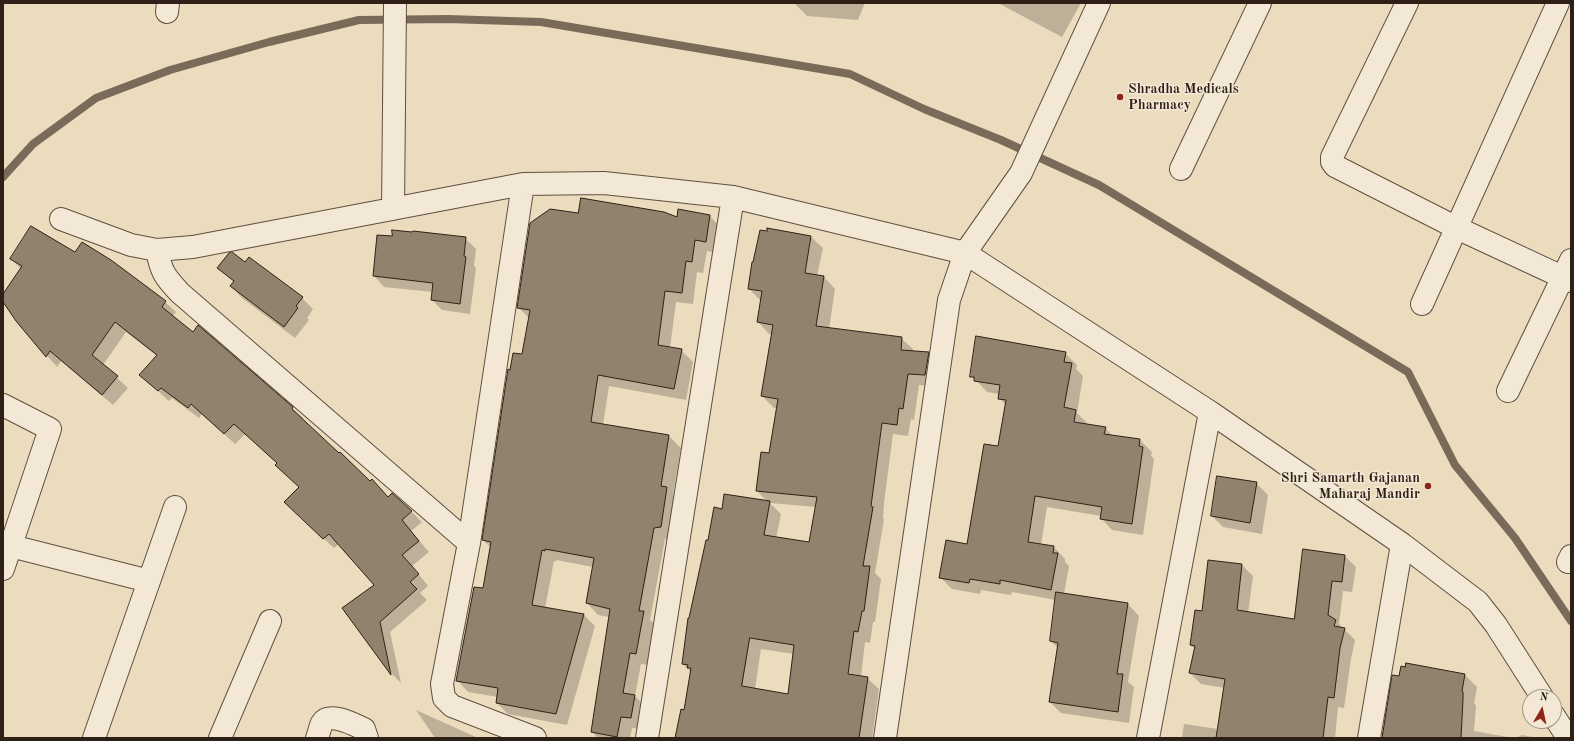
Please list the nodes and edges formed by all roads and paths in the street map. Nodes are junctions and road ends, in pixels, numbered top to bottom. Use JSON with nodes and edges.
{"nodes":[{"id":1,"x":395,"y":3,"type":"edge"},
{"id":2,"x":1099,"y":3,"type":"edge"},
{"id":3,"x":1260,"y":3,"type":"edge"},
{"id":4,"x":1407,"y":3,"type":"edge"},
{"id":5,"x":1558,"y":3,"type":"edge"},
{"id":6,"x":1181,"y":169,"type":"dead end"},
{"id":7,"x":523,"y":184,"type":"junction"},
{"id":8,"x":733,"y":197,"type":"junction"},
{"id":9,"x":393,"y":209,"type":"junction"},
{"id":10,"x":61,"y":220,"type":"dead end"},
{"id":11,"x":1457,"y":228,"type":"junction"},
{"id":12,"x":157,"y":250,"type":"junction"},
{"id":13,"x":965,"y":253,"type":"junction"},
{"id":14,"x":1568,"y":273,"type":"edge"},
{"id":15,"x":1422,"y":304,"type":"dead end"},
{"id":16,"x":1508,"y":391,"type":"dead end"},
{"id":17,"x":3,"y":405,"type":"edge"},
{"id":18,"x":1210,"y":412,"type":"junction"},
{"id":19,"x":175,"y":507,"type":"dead end"},
{"id":20,"x":469,"y":543,"type":"junction"},
{"id":21,"x":1402,"y":544,"type":"junction"},
{"id":22,"x":11,"y":546,"type":"junction"},
{"id":23,"x":3,"y":569,"type":"edge"},
{"id":24,"x":149,"y":581,"type":"junction"},
{"id":25,"x":270,"y":621,"type":"dead end"},
{"id":26,"x":1537,"y":689,"type":"edge"},
{"id":27,"x":1562,"y":729,"type":"edge"},
{"id":28,"x":94,"y":738,"type":"edge"},
{"id":29,"x":220,"y":738,"type":"edge"},
{"id":30,"x":317,"y":738,"type":"edge"},
{"id":31,"x":367,"y":738,"type":"edge"},
{"id":32,"x":535,"y":738,"type":"edge"},
{"id":33,"x":647,"y":738,"type":"edge"},
{"id":34,"x":884,"y":738,"type":"edge"},
{"id":35,"x":1148,"y":738,"type":"edge"},
{"id":36,"x":1369,"y":738,"type":"edge"},
{"id":37,"x":1568,"y":738,"type":"edge"}],
"edges":[{"from":1,"to":9,"type":"street"},
{"from":2,"to":13,"type":"street"},
{"from":3,"to":6,"type":"street"},
{"from":4,"to":11,"type":"street"},
{"from":5,"to":11,"type":"street"},
{"from":7,"to":8,"type":"street"},
{"from":7,"to":9,"type":"street"},
{"from":7,"to":20,"type":"street"},
{"from":8,"to":13,"type":"street"},
{"from":8,"to":33,"type":"street"},
{"from":9,"to":12,"type":"street"},
{"from":10,"to":12,"type":"street"},
{"from":11,"to":14,"type":"street"},
{"from":11,"to":15,"type":"street"},
{"from":12,"to":20,"type":"street"},
{"from":13,"to":18,"type":"street"},
{"from":13,"to":34,"type":"street"},
{"from":14,"to":16,"type":"street"},
{"from":17,"to":22,"type":"street"},
{"from":18,"to":21,"type":"street"},
{"from":18,"to":35,"type":"street"},
{"from":19,"to":24,"type":"street"},
{"from":20,"to":32,"type":"street"},
{"from":21,"to":26,"type":"street"},
{"from":21,"to":36,"type":"street"},
{"from":22,"to":23,"type":"street"},
{"from":22,"to":24,"type":"street"},
{"from":24,"to":28,"type":"street"},
{"from":25,"to":29,"type":"street"},
{"from":27,"to":37,"type":"street"},
{"from":30,"to":31,"type":"street"}]}
